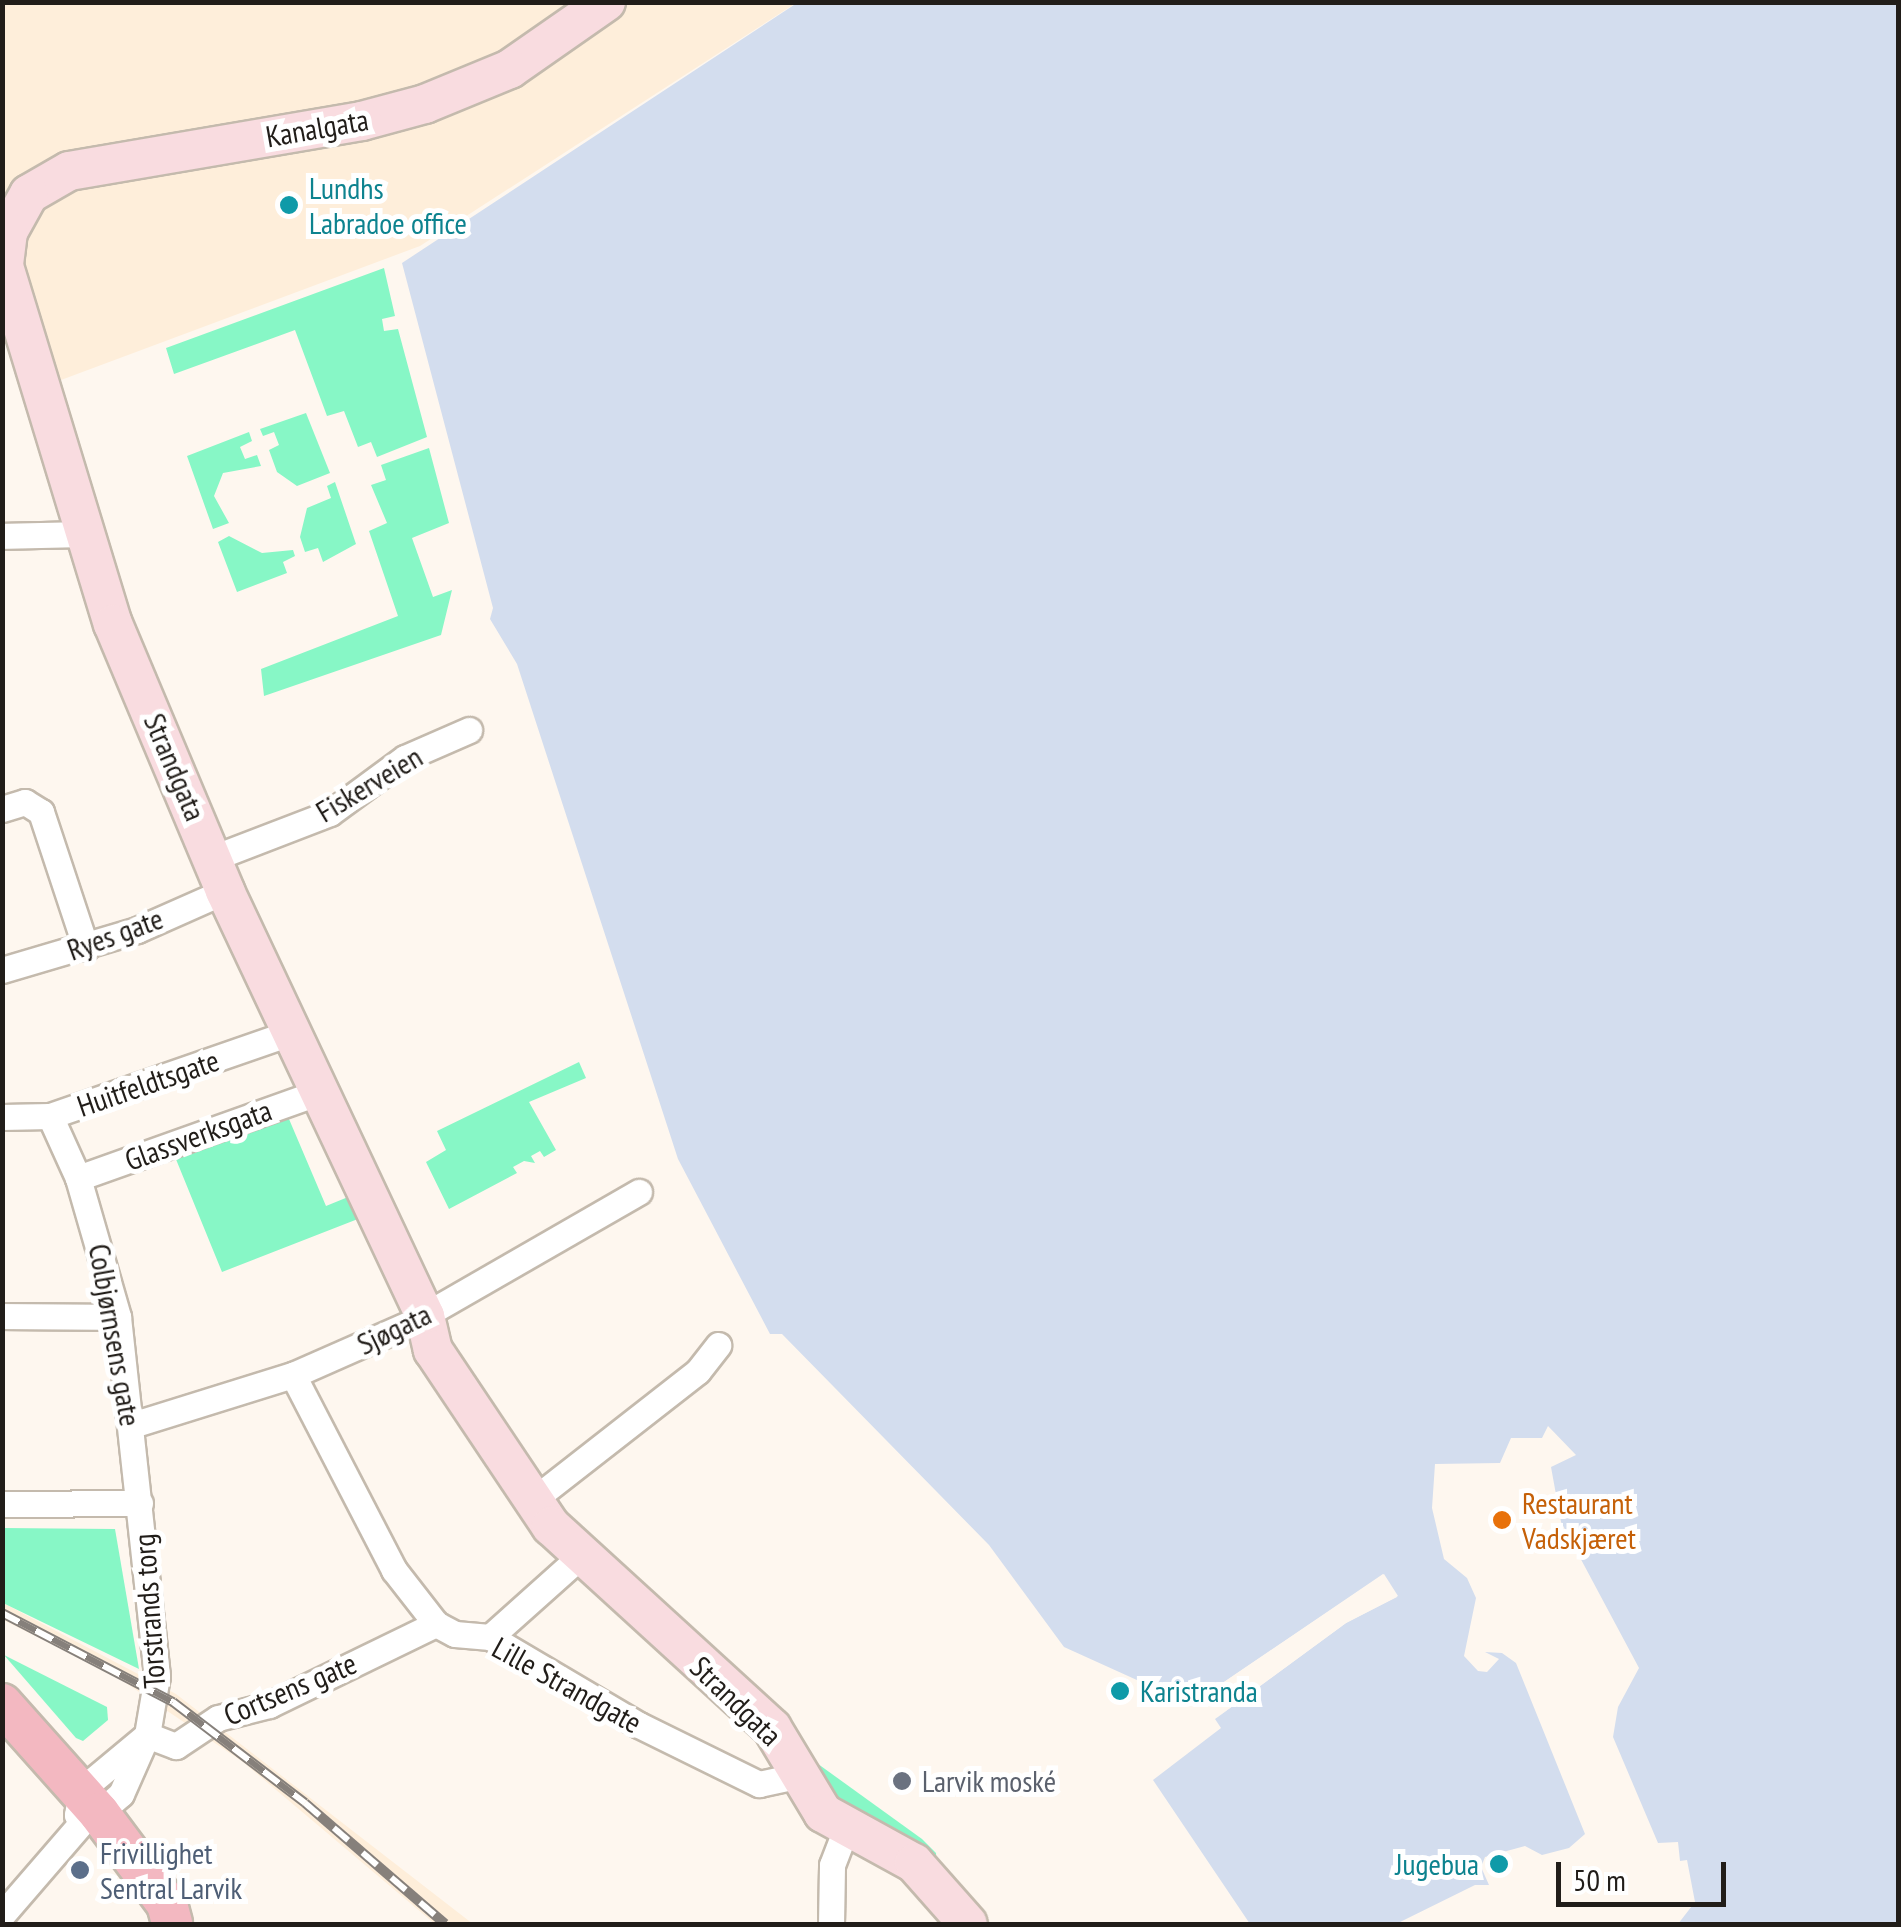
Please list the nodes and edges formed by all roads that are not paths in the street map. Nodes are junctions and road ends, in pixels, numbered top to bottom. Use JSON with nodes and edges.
{"nodes":[{"id":1,"x":606,"y":2,"type":"edge"},
{"id":2,"x":10,"y":208,"type":"edge"},
{"id":3,"x":8,"y":298,"type":"edge"},
{"id":4,"x":82,"y":534,"type":"junction"},
{"id":5,"x":2,"y":536,"type":"edge"},
{"id":6,"x":469,"y":730,"type":"dead end"},
{"id":7,"x":2,"y":809,"type":"edge"},
{"id":8,"x":219,"y":874,"type":"junction"},
{"id":9,"x":86,"y":948,"type":"junction"},
{"id":10,"x":2,"y":970,"type":"edge"},
{"id":11,"x":290,"y":1033,"type":"junction"},
{"id":12,"x":319,"y":1092,"type":"junction"},
{"id":13,"x":50,"y":1116,"type":"junction"},
{"id":14,"x":2,"y":1118,"type":"edge"},
{"id":15,"x":78,"y":1178,"type":"junction"},
{"id":16,"x":638,"y":1192,"type":"dead end"},
{"id":17,"x":2,"y":1316,"type":"edge"},
{"id":18,"x":425,"y":1316,"type":"junction"},
{"id":19,"x":118,"y":1317,"type":"junction"},
{"id":20,"x":718,"y":1345,"type":"dead end"},
{"id":21,"x":293,"y":1376,"type":"junction"},
{"id":22,"x":132,"y":1425,"type":"junction"},
{"id":23,"x":541,"y":1494,"type":"junction"},
{"id":24,"x":2,"y":1504,"type":"edge"},
{"id":25,"x":140,"y":1504,"type":"junction"},
{"id":26,"x":585,"y":1552,"type":"junction"},
{"id":27,"x":436,"y":1624,"type":"junction"},
{"id":28,"x":490,"y":1638,"type":"junction"},
{"id":29,"x":2,"y":1704,"type":"edge"},
{"id":30,"x":2,"y":1728,"type":"edge"},
{"id":31,"x":147,"y":1735,"type":"junction"},
{"id":32,"x":796,"y":1776,"type":"junction"},
{"id":33,"x":85,"y":1810,"type":"junction"},
{"id":34,"x":846,"y":1828,"type":"junction"},
{"id":35,"x":2,"y":1915,"type":"edge"},
{"id":36,"x":173,"y":1924,"type":"edge"},
{"id":37,"x":831,"y":1924,"type":"edge"},
{"id":38,"x":968,"y":1924,"type":"edge"}],
"edges":[{"from":1,"to":2,"type":"main road","name":"Kanalgata"},
{"from":2,"to":3,"type":"main road","name":"Strandgata"},
{"from":3,"to":4,"type":"main road","name":"Strandgata"},
{"from":4,"to":5,"type":"street"},
{"from":4,"to":8,"type":"main road","name":"Strandgata"},
{"from":6,"to":8,"type":"street","name":"Fiskerveien"},
{"from":7,"to":9,"type":"street"},
{"from":8,"to":9,"type":"street","name":"Ryes gate"},
{"from":8,"to":11,"type":"main road","name":"Strandgata"},
{"from":9,"to":10,"type":"street","name":"Ryes gate"},
{"from":11,"to":12,"type":"main road","name":"Strandgata"},
{"from":11,"to":13,"type":"street","name":"Huitfeldtsgate"},
{"from":12,"to":15,"type":"street","name":"Glassverksgata"},
{"from":12,"to":18,"type":"main road","name":"Strandgata"},
{"from":13,"to":14,"type":"street","name":"Huitfeldtsgate"},
{"from":13,"to":15,"type":"street","name":"Colbjørnsens gate"},
{"from":15,"to":19,"type":"street","name":"Colbjørnsens gate"},
{"from":16,"to":18,"type":"street","name":"Sjøgata"},
{"from":17,"to":19,"type":"street"},
{"from":18,"to":21,"type":"street","name":"Sjøgata"},
{"from":18,"to":23,"type":"main road","name":"Strandgata"},
{"from":19,"to":22,"type":"street","name":"Colbjørnsens gate"},
{"from":20,"to":23,"type":"street"},
{"from":21,"to":22,"type":"street","name":"Sjøgata"},
{"from":21,"to":27,"type":"street"},
{"from":22,"to":25,"type":"street","name":"Colbjørnsens gate"},
{"from":23,"to":26,"type":"main road","name":"Strandgata"},
{"from":24,"to":25,"type":"street","name":"Torstrands torg"},
{"from":25,"to":31,"type":"street","name":"Torstrands torg"},
{"from":26,"to":28,"type":"street"},
{"from":26,"to":32,"type":"main road","name":"Strandgata"},
{"from":27,"to":28,"type":"street","name":"Lille Strandgate"},
{"from":27,"to":31,"type":"street","name":"Cortsens gate"},
{"from":28,"to":32,"type":"street","name":"Lille Strandgate"},
{"from":29,"to":33,"type":"main road"},
{"from":30,"to":33,"type":"main road"},
{"from":31,"to":33,"type":"street","name":"Torstrands torg"},
{"from":32,"to":34,"type":"main road","name":"Strandgata"},
{"from":33,"to":35,"type":"street","name":"Torstrands torg"},
{"from":33,"to":36,"type":"main road"},
{"from":34,"to":37,"type":"street"},
{"from":34,"to":38,"type":"main road","name":"Strandgata"}]}
